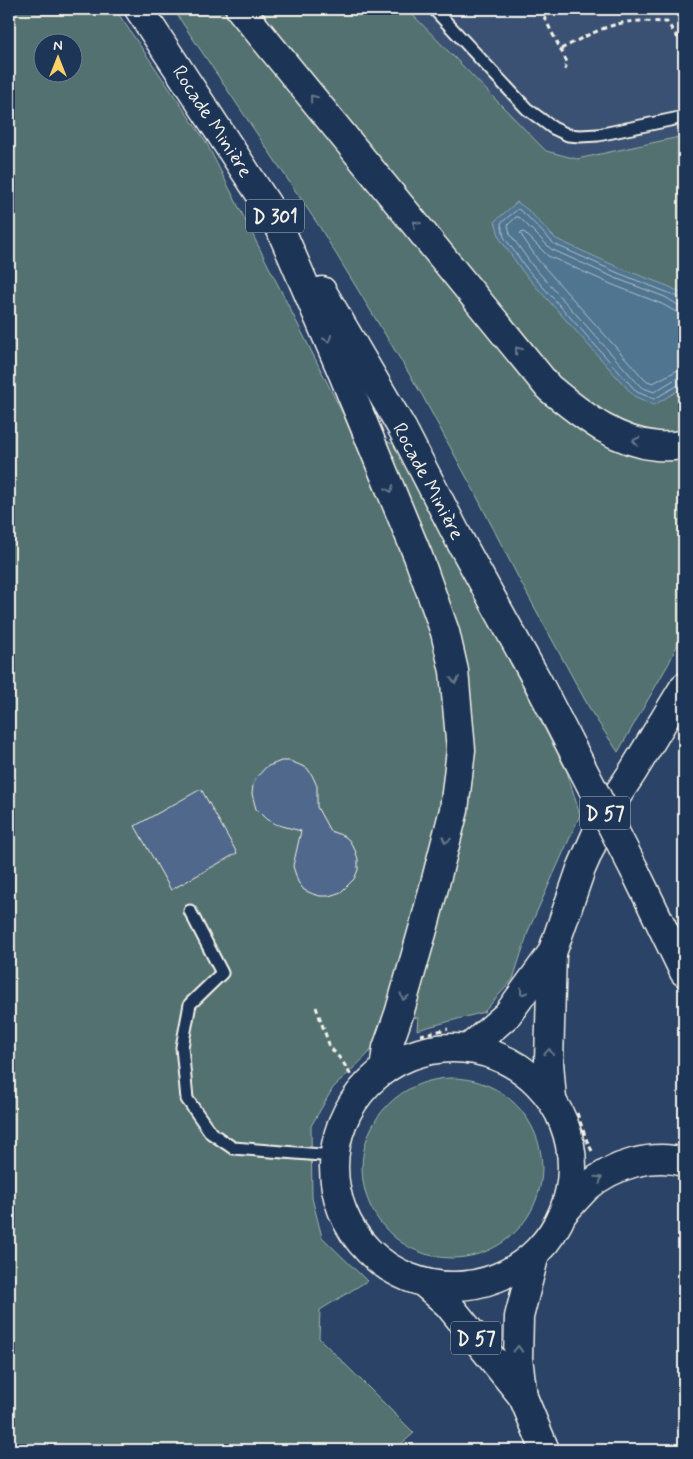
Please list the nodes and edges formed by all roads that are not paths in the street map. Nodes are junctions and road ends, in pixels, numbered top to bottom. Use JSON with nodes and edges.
{"nodes":[{"id":1,"x":139,"y":9,"type":"edge"},
{"id":2,"x":240,"y":9,"type":"edge"},
{"id":3,"x":434,"y":9,"type":"edge"},
{"id":4,"x":684,"y":117,"type":"edge"},
{"id":5,"x":274,"y":214,"type":"junction"},
{"id":6,"x":684,"y":445,"type":"edge"},
{"id":7,"x":684,"y":687,"type":"edge"},
{"id":8,"x":190,"y":911,"type":"dead end"},
{"id":9,"x":552,"y":952,"type":"junction"},
{"id":10,"x":684,"y":972,"type":"edge"},
{"id":11,"x":468,"y":1048,"type":"junction"},
{"id":12,"x":384,"y":1070,"type":"junction"},
{"id":13,"x":552,"y":1100,"type":"junction"},
{"id":14,"x":334,"y":1156,"type":"junction"},
{"id":15,"x":684,"y":1162,"type":"edge"},
{"id":16,"x":564,"y":1212,"type":"junction"},
{"id":17,"x":535,"y":1254,"type":"junction"},
{"id":18,"x":424,"y":1283,"type":"junction"},
{"id":19,"x":523,"y":1397,"type":"junction"},
{"id":20,"x":545,"y":1450,"type":"edge"}],
"edges":[{"from":1,"to":5,"type":"main road","name":"Rocade Minière","number":"D 301"},
{"from":6,"to":2,"type":"main road","one_way":true},
{"from":3,"to":4,"type":"lane"},
{"from":5,"to":10,"type":"main road","name":"Rocade Minière","number":"D 301","bridge":true},
{"from":5,"to":12,"type":"main road","one_way":true},
{"from":7,"to":9,"type":"main road","number":"D 57"},
{"from":8,"to":14,"type":"lane"},
{"from":9,"to":11,"type":"main road","number":"D 57","one_way":true},
{"from":13,"to":9,"type":"main road","number":"D 57","one_way":true},
{"from":11,"to":12,"type":"main road"},
{"from":11,"to":13,"type":"main road"},
{"from":12,"to":14,"type":"main road"},
{"from":13,"to":16,"type":"main road"},
{"from":14,"to":18,"type":"main road"},
{"from":16,"to":15,"type":"main road","one_way":true},
{"from":16,"to":17,"type":"main road"},
{"from":17,"to":18,"type":"main road"},
{"from":19,"to":17,"type":"main road","number":"D 57","one_way":true},
{"from":18,"to":19,"type":"main road","number":"D 57"},
{"from":19,"to":20,"type":"main road","number":"D 57"}]}
